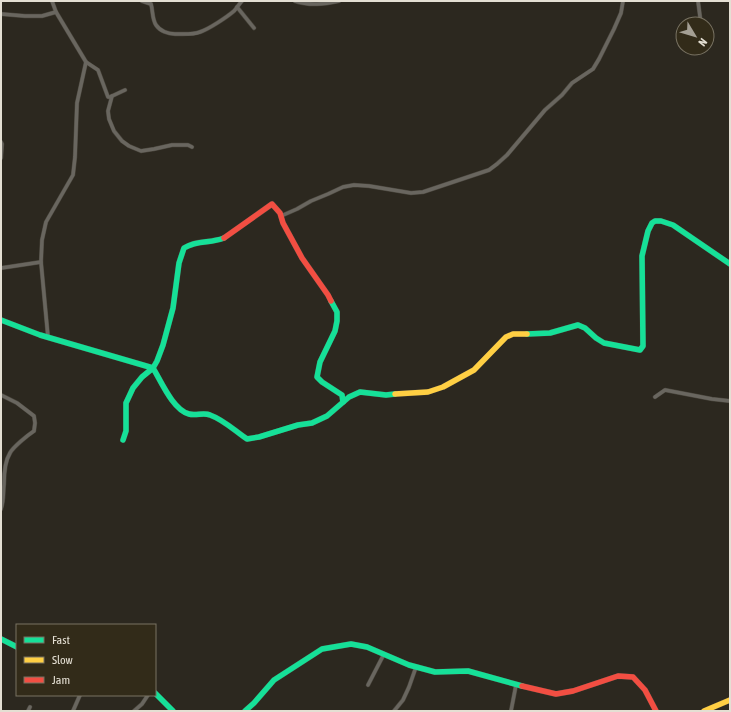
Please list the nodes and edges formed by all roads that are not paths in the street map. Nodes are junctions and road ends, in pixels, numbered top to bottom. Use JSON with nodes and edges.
{"nodes":[{"id":1,"x":52,"y":1,"type":"edge"},
{"id":2,"x":142,"y":1,"type":"edge"},
{"id":3,"x":242,"y":1,"type":"edge"},
{"id":4,"x":295,"y":1,"type":"edge"},
{"id":5,"x":339,"y":1,"type":"edge"},
{"id":6,"x":623,"y":1,"type":"edge"},
{"id":7,"x":698,"y":1,"type":"edge"},
{"id":8,"x":237,"y":7,"type":"junction"},
{"id":9,"x":56,"y":12,"type":"junction"},
{"id":10,"x":1,"y":14,"type":"edge"},
{"id":11,"x":700,"y":16,"type":"edge"},
{"id":12,"x":254,"y":28,"type":"dead end"},
{"id":13,"x":86,"y":62,"type":"junction"},
{"id":14,"x":125,"y":90,"type":"dead end"},
{"id":15,"x":112,"y":96,"type":"junction"},
{"id":16,"x":1,"y":142,"type":"edge"},
{"id":17,"x":192,"y":147,"type":"dead end"},
{"id":18,"x":1,"y":158,"type":"edge"},
{"id":19,"x":281,"y":216,"type":"junction"},
{"id":20,"x":41,"y":262,"type":"junction"},
{"id":21,"x":730,"y":264,"type":"edge"},
{"id":22,"x":1,"y":268,"type":"edge"},
{"id":23,"x":1,"y":320,"type":"edge"},
{"id":24,"x":48,"y":337,"type":"junction"},
{"id":25,"x":153,"y":368,"type":"junction"},
{"id":26,"x":1,"y":395,"type":"edge"},
{"id":27,"x":655,"y":397,"type":"dead end"},
{"id":28,"x":730,"y":401,"type":"edge"},
{"id":29,"x":343,"y":402,"type":"junction"},
{"id":30,"x":123,"y":440,"type":"dead end"},
{"id":31,"x":1,"y":509,"type":"edge"},
{"id":32,"x":1,"y":638,"type":"edge"},
{"id":33,"x":16,"y":646,"type":"edge"},
{"id":34,"x":384,"y":654,"type":"junction"},
{"id":35,"x":416,"y":667,"type":"junction"},
{"id":36,"x":368,"y":684,"type":"dead end"},
{"id":37,"x":516,"y":685,"type":"junction"},
{"id":38,"x":156,"y":694,"type":"edge"},
{"id":39,"x":80,"y":696,"type":"edge"},
{"id":40,"x":147,"y":696,"type":"edge"},
{"id":41,"x":730,"y":700,"type":"edge"},
{"id":42,"x":30,"y":707,"type":"dead end"},
{"id":43,"x":28,"y":711,"type":"edge"},
{"id":44,"x":73,"y":711,"type":"edge"},
{"id":45,"x":134,"y":711,"type":"edge"},
{"id":46,"x":173,"y":711,"type":"edge"},
{"id":47,"x":245,"y":711,"type":"edge"},
{"id":48,"x":394,"y":711,"type":"edge"},
{"id":49,"x":511,"y":711,"type":"edge"},
{"id":50,"x":656,"y":711,"type":"edge"},
{"id":51,"x":704,"y":711,"type":"edge"}],
"edges":[{"from":1,"to":9,"type":"street"},
{"from":2,"to":8,"type":"street"},
{"from":3,"to":8,"type":"street"},
{"from":4,"to":5,"type":"street"},
{"from":6,"to":19,"type":"street"},
{"from":7,"to":11,"type":"street"},
{"from":8,"to":12,"type":"street"},
{"from":9,"to":10,"type":"street"},
{"from":9,"to":13,"type":"street"},
{"from":13,"to":15,"type":"street"},
{"from":13,"to":20,"type":"street"},
{"from":14,"to":15,"type":"street"},
{"from":15,"to":17,"type":"street"},
{"from":16,"to":18,"type":"street"},
{"from":19,"to":25,"type":"street"},
{"from":19,"to":29,"type":"street"},
{"from":20,"to":22,"type":"street"},
{"from":20,"to":24,"type":"street"},
{"from":21,"to":29,"type":"street"},
{"from":23,"to":24,"type":"street"},
{"from":24,"to":25,"type":"street"},
{"from":25,"to":29,"type":"street"},
{"from":25,"to":30,"type":"street"},
{"from":26,"to":31,"type":"street"},
{"from":27,"to":28,"type":"street"},
{"from":32,"to":33,"type":"street"},
{"from":34,"to":35,"type":"street"},
{"from":34,"to":36,"type":"street"},
{"from":34,"to":47,"type":"street"},
{"from":35,"to":37,"type":"street"},
{"from":35,"to":48,"type":"street"},
{"from":37,"to":49,"type":"street"},
{"from":37,"to":50,"type":"street"},
{"from":38,"to":46,"type":"street"},
{"from":39,"to":44,"type":"street"},
{"from":40,"to":45,"type":"street"},
{"from":41,"to":51,"type":"street"},
{"from":42,"to":43,"type":"street"}]}
